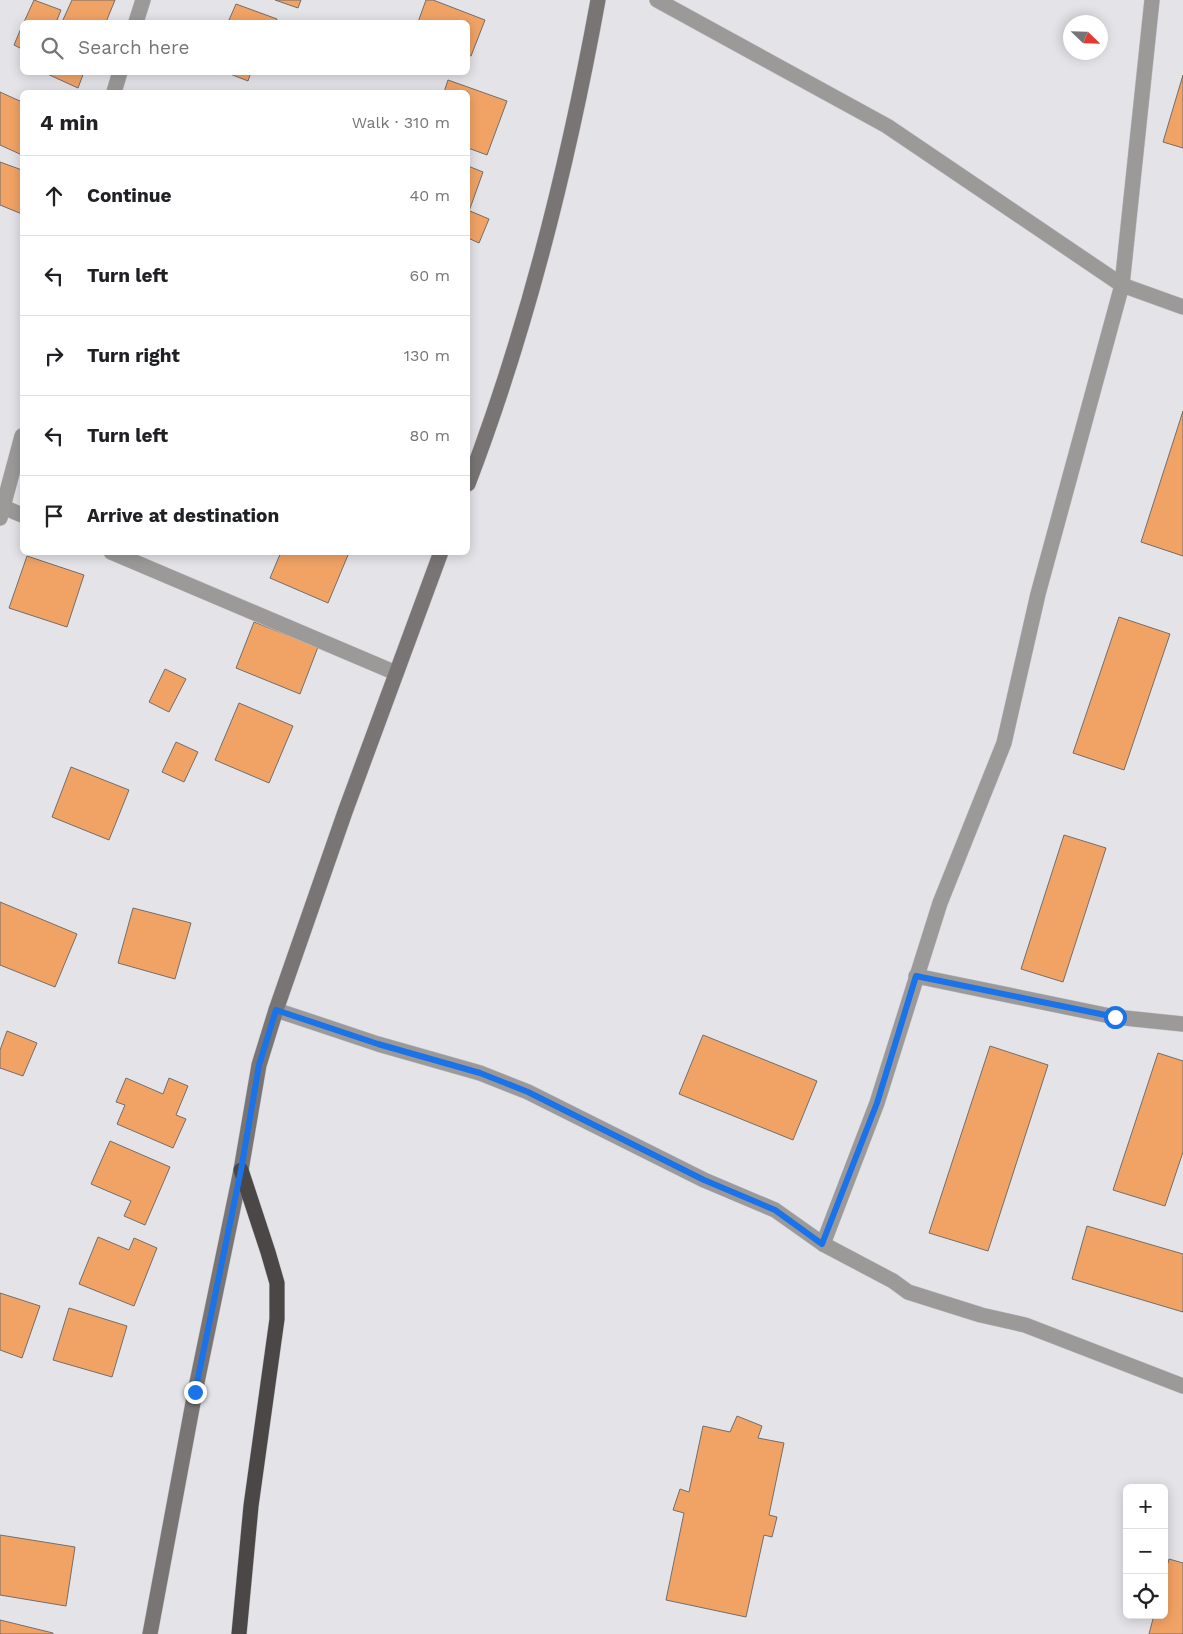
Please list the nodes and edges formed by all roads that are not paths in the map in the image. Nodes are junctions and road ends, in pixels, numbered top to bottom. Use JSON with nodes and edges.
{"nodes":[{"id":1,"x":143,"y":0,"type":"edge"},
{"id":2,"x":598,"y":0,"type":"edge"},
{"id":3,"x":657,"y":0,"type":"edge"},
{"id":4,"x":1152,"y":0,"type":"edge"},
{"id":5,"x":137,"y":20,"type":"edge"},
{"id":6,"x":119,"y":75,"type":"edge"},
{"id":7,"x":115,"y":90,"type":"edge"},
{"id":8,"x":1122,"y":285,"type":"junction"},
{"id":9,"x":1183,"y":307,"type":"edge"},
{"id":10,"x":20,"y":443,"type":"edge"},
{"id":11,"x":470,"y":479,"type":"edge"},
{"id":12,"x":1,"y":512,"type":"edge"},
{"id":13,"x":20,"y":515,"type":"edge"},
{"id":14,"x":118,"y":555,"type":"edge"},
{"id":15,"x":440,"y":555,"type":"edge"},
{"id":16,"x":396,"y":673,"type":"junction"},
{"id":17,"x":916,"y":976,"type":"junction"},
{"id":18,"x":276,"y":1010,"type":"junction"},
{"id":19,"x":1183,"y":1024,"type":"edge"},
{"id":20,"x":241,"y":1170,"type":"junction"},
{"id":21,"x":822,"y":1244,"type":"junction"},
{"id":22,"x":1183,"y":1386,"type":"edge"},
{"id":23,"x":150,"y":1634,"type":"edge"},
{"id":24,"x":239,"y":1634,"type":"edge"}],
"edges":[{"from":1,"to":5,"type":"street"},
{"from":2,"to":11,"type":"main road"},
{"from":3,"to":8,"type":"street"},
{"from":4,"to":8,"type":"street"},
{"from":6,"to":7,"type":"street"},
{"from":8,"to":9,"type":"street"},
{"from":8,"to":17,"type":"street"},
{"from":10,"to":12,"type":"street"},
{"from":12,"to":13,"type":"street"},
{"from":14,"to":16,"type":"street"},
{"from":15,"to":16,"type":"main road"},
{"from":16,"to":18,"type":"main road"},
{"from":17,"to":19,"type":"street"},
{"from":17,"to":21,"type":"street"},
{"from":18,"to":20,"type":"main road"},
{"from":18,"to":21,"type":"street"},
{"from":20,"to":23,"type":"main road"},
{"from":20,"to":24,"type":"highway"},
{"from":21,"to":22,"type":"street"}]}
